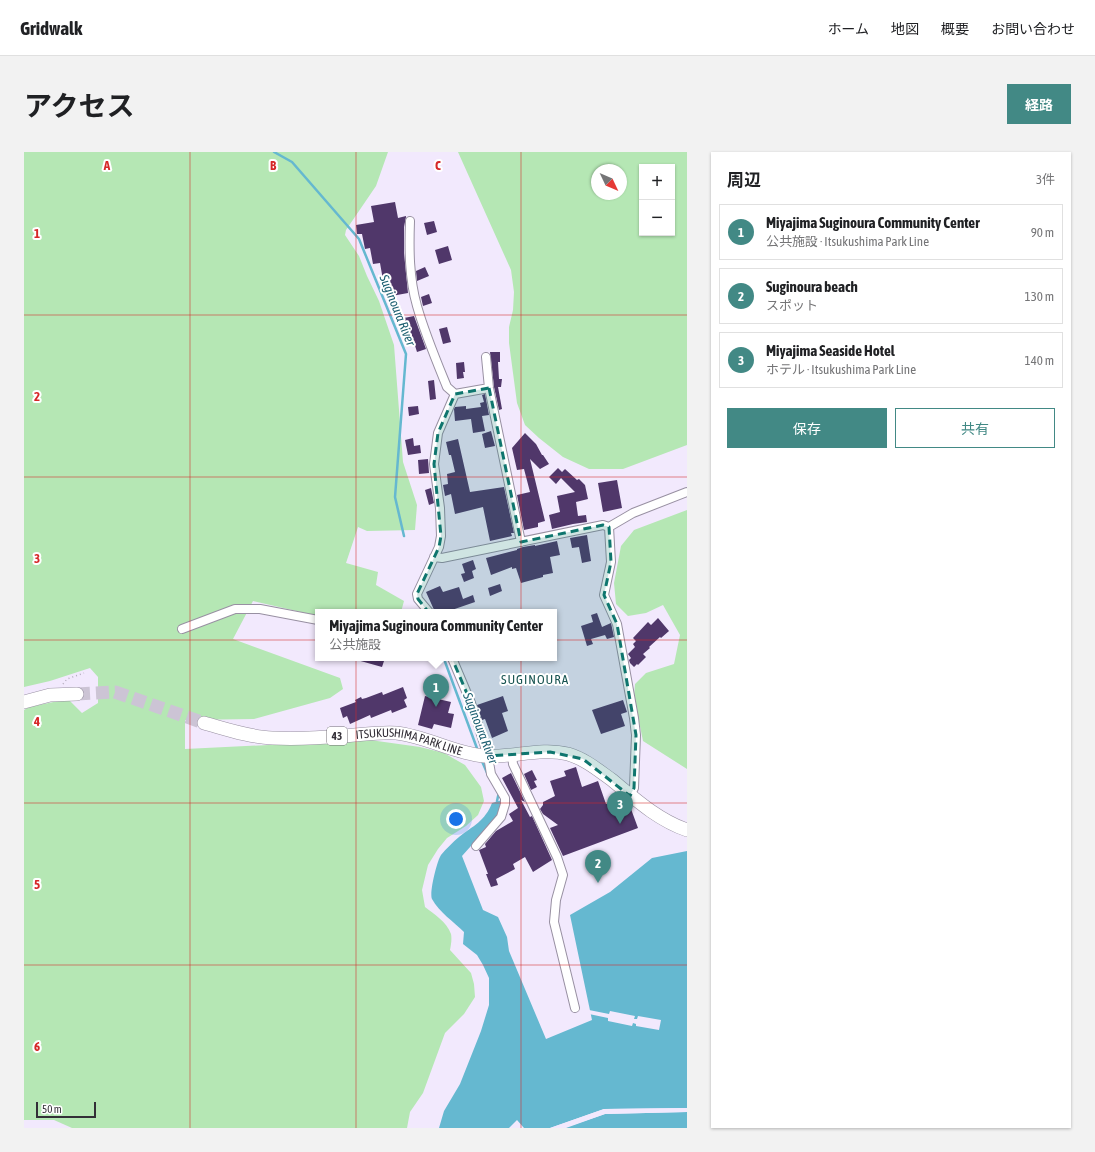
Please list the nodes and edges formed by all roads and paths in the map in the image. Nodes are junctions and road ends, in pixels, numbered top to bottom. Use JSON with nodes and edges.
{"nodes":[{"id":1,"x":410,"y":221,"type":"dead end"},
{"id":2,"x":486,"y":357,"type":"dead end"},
{"id":3,"x":489,"y":388,"type":"junction"},
{"id":4,"x":455,"y":394,"type":"junction"},
{"id":5,"x":687,"y":492,"type":"edge"},
{"id":6,"x":609,"y":528,"type":"junction"},
{"id":7,"x":521,"y":542,"type":"junction"},
{"id":8,"x":434,"y":557,"type":"junction"},
{"id":9,"x":426,"y":609,"type":"edge"},
{"id":10,"x":315,"y":619,"type":"edge"},
{"id":11,"x":182,"y":629,"type":"dead end"},
{"id":12,"x":453,"y":661,"type":"edge"},
{"id":13,"x":84,"y":673,"type":"dead end"},
{"id":14,"x":77,"y":694,"type":"tunnel mouth"},
{"id":15,"x":50,"y":695,"type":"junction"},
{"id":16,"x":24,"y":702,"type":"edge"},
{"id":17,"x":204,"y":723,"type":"tunnel mouth"},
{"id":18,"x":512,"y":755,"type":"junction"},
{"id":19,"x":485,"y":756,"type":"junction"},
{"id":20,"x":630,"y":796,"type":"junction"},
{"id":21,"x":687,"y":830,"type":"edge"},
{"id":22,"x":476,"y":846,"type":"dead end"},
{"id":23,"x":575,"y":1008,"type":"dead end"}],
"edges":[{"from":1,"to":4,"type":"street"},
{"from":2,"to":3,"type":"street"},
{"from":3,"to":4,"type":"street"},
{"from":3,"to":7,"type":"street"},
{"from":4,"to":8,"type":"street"},
{"from":5,"to":6,"type":"street"},
{"from":6,"to":7,"type":"street"},
{"from":6,"to":20,"type":"street"},
{"from":7,"to":8,"type":"street"},
{"from":8,"to":9,"type":"street"},
{"from":10,"to":11,"type":"street"},
{"from":12,"to":19,"type":"street"},
{"from":13,"to":15,"type":"path"},
{"from":14,"to":15,"type":"main road"},
{"from":15,"to":16,"type":"main road"},
{"from":17,"to":19,"type":"main road","name":"ITSUKUSHIMA PARK LINE","number":"43"},
{"from":18,"to":19,"type":"main road","name":"ITSUKUSHIMA PARK LINE","number":"43"},
{"from":18,"to":20,"type":"main road","name":"ITSUKUSHIMA PARK LINE","number":"43"},
{"from":18,"to":23,"type":"street"},
{"from":19,"to":22,"type":"street"},
{"from":20,"to":21,"type":"main road","name":"ITSUKUSHIMA PARK LINE","number":"43"}]}
